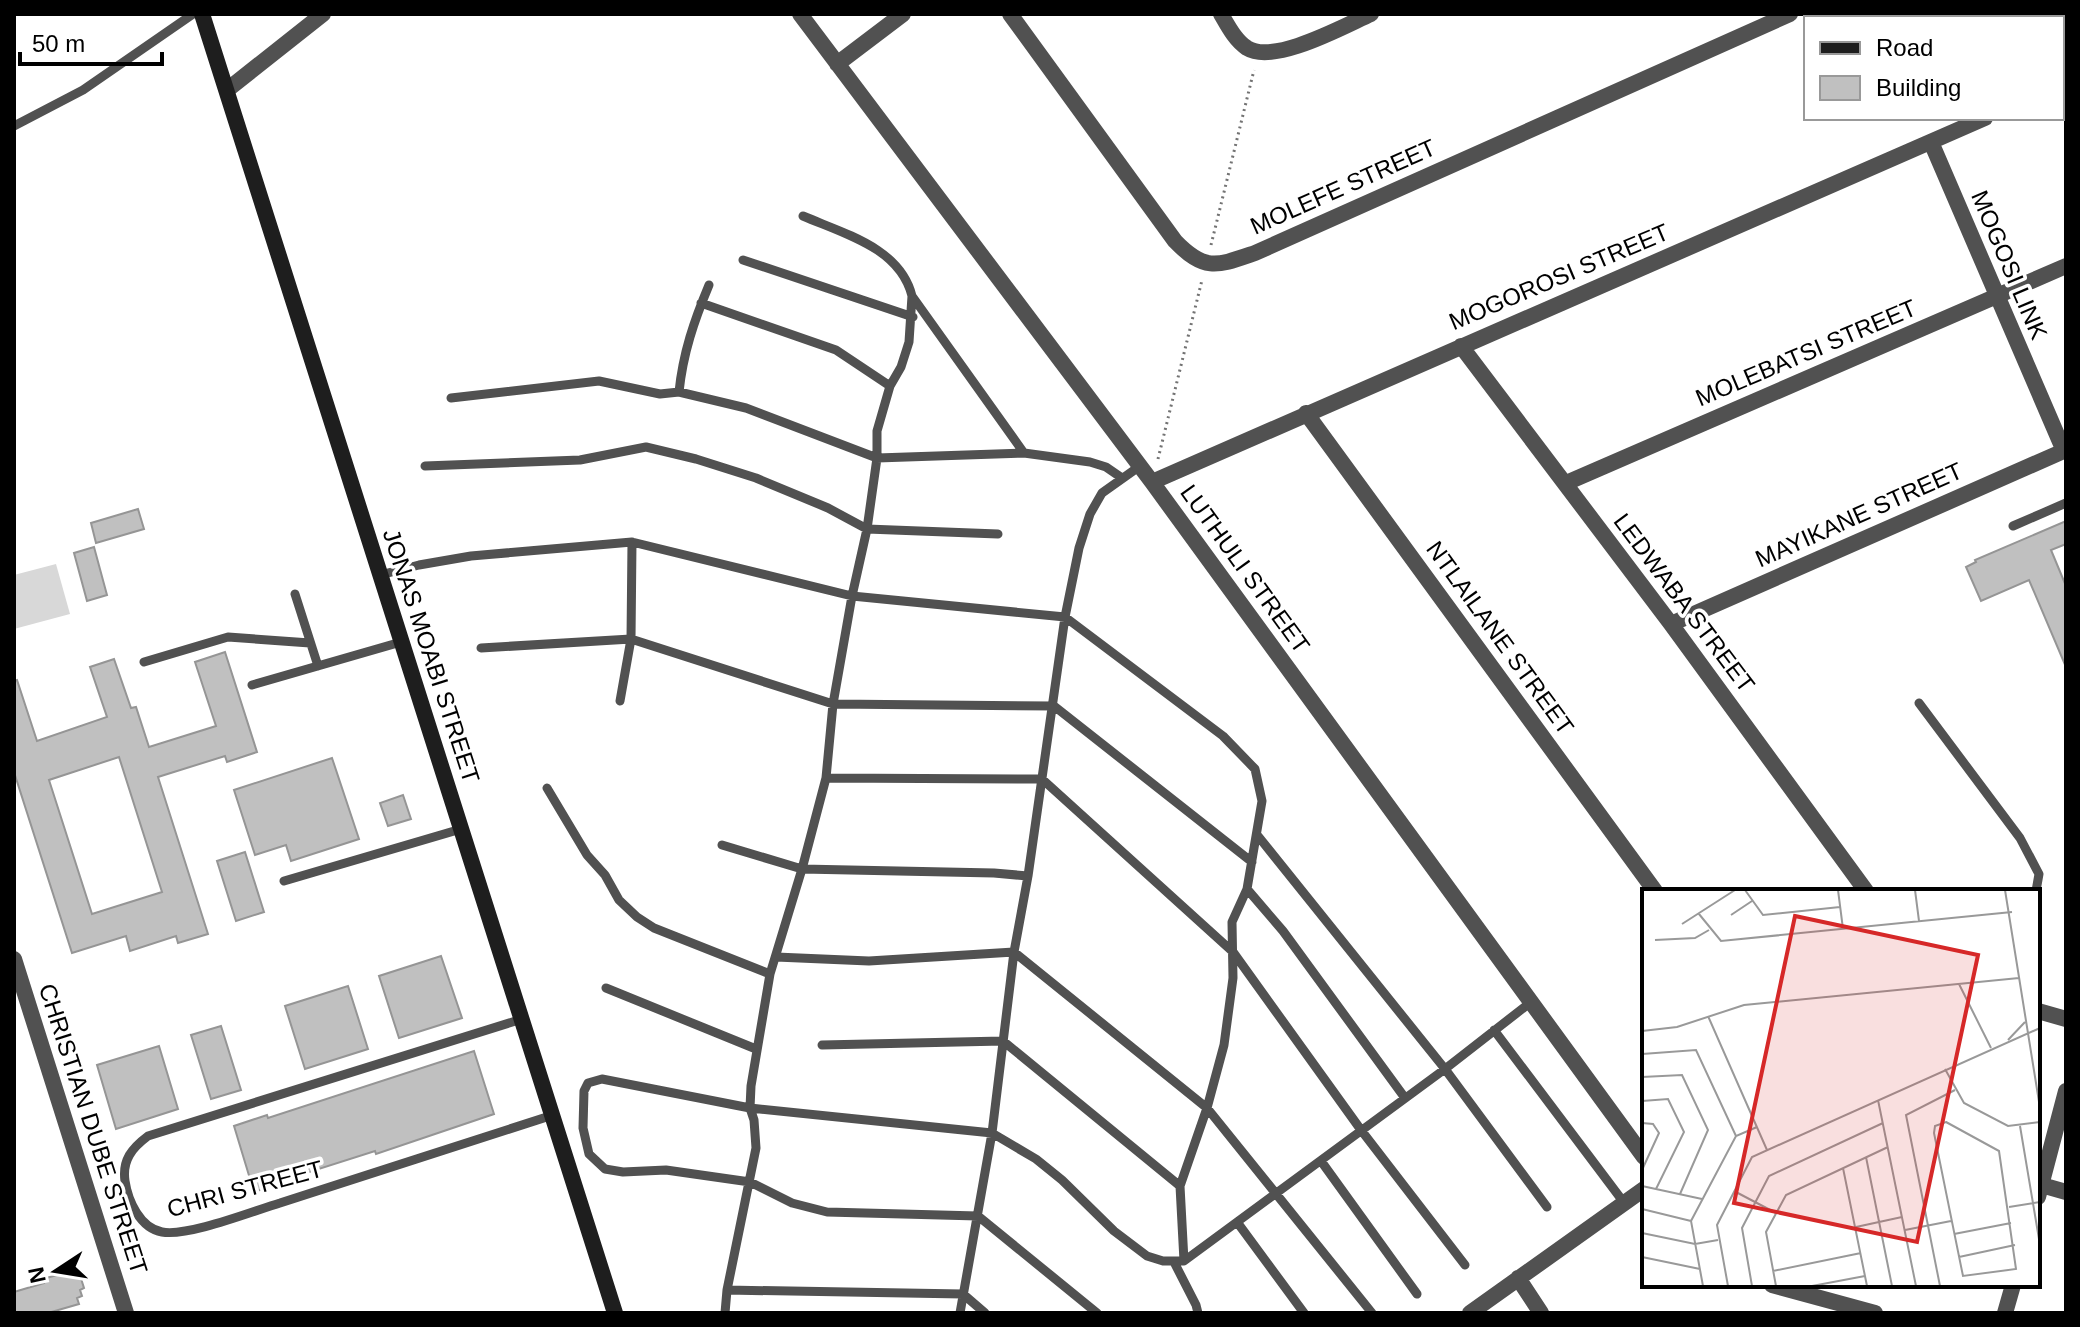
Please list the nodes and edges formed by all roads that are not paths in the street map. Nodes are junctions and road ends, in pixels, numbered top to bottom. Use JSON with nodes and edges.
{"nodes":[{"id":1,"x":193,"y":14,"type":"edge"},
{"id":2,"x":202,"y":14,"type":"edge"},
{"id":3,"x":323,"y":14,"type":"edge"},
{"id":4,"x":800,"y":14,"type":"edge"},
{"id":5,"x":903,"y":14,"type":"edge"},
{"id":6,"x":1010,"y":14,"type":"edge"},
{"id":7,"x":1221,"y":14,"type":"edge"},
{"id":8,"x":1371,"y":14,"type":"edge"},
{"id":9,"x":1790,"y":14,"type":"edge"},
{"id":10,"x":837,"y":64,"type":"junction"},
{"id":11,"x":227,"y":90,"type":"junction"},
{"id":12,"x":1980,"y":120,"type":"edge"},
{"id":13,"x":14,"y":126,"type":"edge"},
{"id":14,"x":1931,"y":142,"type":"junction"},
{"id":15,"x":803,"y":216,"type":"dead end"},
{"id":16,"x":743,"y":260,"type":"dead end"},
{"id":17,"x":2066,"y":266,"type":"edge"},
{"id":18,"x":709,"y":285,"type":"dead end"},
{"id":19,"x":912,"y":296,"type":"junction"},
{"id":20,"x":1996,"y":297,"type":"junction"},
{"id":21,"x":701,"y":303,"type":"junction"},
{"id":22,"x":913,"y":317,"type":"junction"},
{"id":23,"x":1461,"y":346,"type":"junction"},
{"id":24,"x":890,"y":386,"type":"junction"},
{"id":25,"x":679,"y":392,"type":"junction"},
{"id":26,"x":451,"y":398,"type":"dead end"},
{"id":27,"x":1306,"y":413,"type":"junction"},
{"id":28,"x":2065,"y":450,"type":"edge"},
{"id":29,"x":1024,"y":453,"type":"junction"},
{"id":30,"x":877,"y":458,"type":"junction"},
{"id":31,"x":425,"y":466,"type":"dead end"},
{"id":32,"x":1140,"y":466,"type":"junction"},
{"id":33,"x":1122,"y":478,"type":"junction"},
{"id":34,"x":1152,"y":482,"type":"junction"},
{"id":35,"x":1566,"y":483,"type":"junction"},
{"id":36,"x":2066,"y":503,"type":"edge"},
{"id":37,"x":2013,"y":526,"type":"dead end"},
{"id":38,"x":867,"y":529,"type":"junction"},
{"id":39,"x":998,"y":534,"type":"dead end"},
{"id":40,"x":632,"y":542,"type":"junction"},
{"id":41,"x":380,"y":575,"type":"junction"},
{"id":42,"x":295,"y":594,"type":"dead end"},
{"id":43,"x":852,"y":596,"type":"junction"},
{"id":44,"x":1065,"y":617,"type":"junction"},
{"id":45,"x":1671,"y":624,"type":"junction"},
{"id":46,"x":631,"y":639,"type":"junction"},
{"id":47,"x":401,"y":642,"type":"junction"},
{"id":48,"x":310,"y":643,"type":"junction"},
{"id":49,"x":481,"y":648,"type":"dead end"},
{"id":50,"x":144,"y":662,"type":"dead end"},
{"id":51,"x":318,"y":666,"type":"junction"},
{"id":52,"x":252,"y":685,"type":"dead end"},
{"id":53,"x":620,"y":701,"type":"dead end"},
{"id":54,"x":1919,"y":703,"type":"dead end"},
{"id":55,"x":833,"y":704,"type":"junction"},
{"id":56,"x":1054,"y":706,"type":"junction"},
{"id":57,"x":826,"y":778,"type":"junction"},
{"id":58,"x":1042,"y":779,"type":"junction"},
{"id":59,"x":547,"y":788,"type":"dead end"},
{"id":60,"x":461,"y":829,"type":"junction"},
{"id":61,"x":1258,"y":836,"type":"junction"},
{"id":62,"x":722,"y":845,"type":"dead end"},
{"id":63,"x":1252,"y":862,"type":"junction"},
{"id":64,"x":802,"y":869,"type":"junction"},
{"id":65,"x":1028,"y":876,"type":"junction"},
{"id":66,"x":284,"y":881,"type":"dead end"},
{"id":67,"x":1247,"y":889,"type":"junction"},
{"id":68,"x":1654,"y":889,"type":"edge"},
{"id":69,"x":1865,"y":889,"type":"edge"},
{"id":70,"x":2036,"y":889,"type":"edge"},
{"id":71,"x":1014,"y":952,"type":"junction"},
{"id":72,"x":1233,"y":952,"type":"junction"},
{"id":73,"x":776,"y":957,"type":"junction"},
{"id":74,"x":14,"y":959,"type":"edge"},
{"id":75,"x":770,"y":974,"type":"junction"},
{"id":76,"x":17,"y":978,"type":"edge"},
{"id":77,"x":606,"y":988,"type":"dead end"},
{"id":78,"x":1531,"y":1002,"type":"junction"},
{"id":79,"x":2040,"y":1012,"type":"edge"},
{"id":80,"x":522,"y":1019,"type":"junction"},
{"id":81,"x":2066,"y":1019,"type":"edge"},
{"id":82,"x":1494,"y":1030,"type":"junction"},
{"id":83,"x":1003,"y":1041,"type":"junction"},
{"id":84,"x":822,"y":1045,"type":"dead end"},
{"id":85,"x":756,"y":1049,"type":"junction"},
{"id":86,"x":1445,"y":1069,"type":"junction"},
{"id":87,"x":2066,"y":1091,"type":"edge"},
{"id":88,"x":1405,"y":1098,"type":"junction"},
{"id":89,"x":750,"y":1108,"type":"junction"},
{"id":90,"x":1207,"y":1108,"type":"junction"},
{"id":91,"x":553,"y":1115,"type":"junction"},
{"id":92,"x":1361,"y":1130,"type":"junction"},
{"id":93,"x":992,"y":1133,"type":"junction"},
{"id":94,"x":1642,"y":1154,"type":"edge"},
{"id":95,"x":1321,"y":1161,"type":"junction"},
{"id":96,"x":750,"y":1182,"type":"junction"},
{"id":97,"x":2040,"y":1185,"type":"edge"},
{"id":98,"x":1180,"y":1186,"type":"junction"},
{"id":99,"x":2040,"y":1189,"type":"edge"},
{"id":100,"x":1642,"y":1191,"type":"edge"},
{"id":101,"x":2066,"y":1192,"type":"edge"},
{"id":102,"x":1276,"y":1194,"type":"junction"},
{"id":103,"x":1625,"y":1204,"type":"junction"},
{"id":104,"x":1547,"y":1207,"type":"dead end"},
{"id":105,"x":978,"y":1216,"type":"junction"},
{"id":106,"x":1237,"y":1222,"type":"junction"},
{"id":107,"x":1179,"y":1262,"type":"junction"},
{"id":108,"x":1465,"y":1265,"type":"dead end"},
{"id":109,"x":1518,"y":1278,"type":"junction"},
{"id":110,"x":1779,"y":1287,"type":"edge"},
{"id":111,"x":2012,"y":1287,"type":"edge"},
{"id":112,"x":727,"y":1290,"type":"junction"},
{"id":113,"x":963,"y":1294,"type":"junction"},
{"id":114,"x":1417,"y":1294,"type":"dead end"},
{"id":115,"x":126,"y":1313,"type":"edge"},
{"id":116,"x":615,"y":1313,"type":"edge"},
{"id":117,"x":725,"y":1313,"type":"edge"},
{"id":118,"x":960,"y":1313,"type":"edge"},
{"id":119,"x":985,"y":1313,"type":"edge"},
{"id":120,"x":1097,"y":1313,"type":"edge"},
{"id":121,"x":1198,"y":1313,"type":"edge"},
{"id":122,"x":1304,"y":1313,"type":"edge"},
{"id":123,"x":1372,"y":1313,"type":"edge"},
{"id":124,"x":1470,"y":1313,"type":"edge"},
{"id":125,"x":1541,"y":1313,"type":"edge"},
{"id":126,"x":1875,"y":1313,"type":"edge"},
{"id":127,"x":2005,"y":1313,"type":"edge"}],
"edges":[{"from":1,"to":13,"type":"lane"},
{"from":2,"to":11,"type":"street","name":"JONAS MOABI STREET"},
{"from":3,"to":11,"type":"street"},
{"from":4,"to":10,"type":"street","name":"LUTHULI STREET"},
{"from":5,"to":10,"type":"street"},
{"from":6,"to":9,"type":"street","name":"MOLEFE STREET"},
{"from":7,"to":8,"type":"street"},
{"from":10,"to":32,"type":"street","name":"LUTHULI STREET"},
{"from":11,"to":41,"type":"street","name":"JONAS MOABI STREET"},
{"from":12,"to":14,"type":"street","name":"MOGOROSI STREET"},
{"from":14,"to":20,"type":"street","name":"MOGOSI LINK"},
{"from":14,"to":23,"type":"street","name":"MOGOROSI STREET"},
{"from":15,"to":19,"type":"lane"},
{"from":16,"to":22,"type":"lane"},
{"from":17,"to":20,"type":"street","name":"MOLEBATSI STREET"},
{"from":18,"to":21,"type":"lane"},
{"from":19,"to":22,"type":"lane"},
{"from":19,"to":29,"type":"lane"},
{"from":20,"to":28,"type":"street","name":"MOGOSI LINK"},
{"from":20,"to":35,"type":"street","name":"MOLEBATSI STREET"},
{"from":21,"to":24,"type":"lane"},
{"from":21,"to":25,"type":"lane"},
{"from":22,"to":24,"type":"lane"},
{"from":23,"to":27,"type":"street","name":"MOGOROSI STREET"},
{"from":23,"to":35,"type":"street","name":"LEDWABA STREET"},
{"from":24,"to":30,"type":"lane"},
{"from":25,"to":26,"type":"lane"},
{"from":25,"to":30,"type":"lane"},
{"from":27,"to":34,"type":"street","name":"MOGOROSI STREET"},
{"from":27,"to":68,"type":"street","name":"NTLAILANE STREET"},
{"from":28,"to":45,"type":"street","name":"MAYIKANE STREET"},
{"from":29,"to":30,"type":"lane"},
{"from":29,"to":33,"type":"lane"},
{"from":30,"to":38,"type":"lane"},
{"from":31,"to":38,"type":"lane"},
{"from":32,"to":33,"type":"lane"},
{"from":32,"to":34,"type":"street","name":"LUTHULI STREET"},
{"from":33,"to":44,"type":"lane"},
{"from":34,"to":78,"type":"street","name":"LUTHULI STREET"},
{"from":35,"to":45,"type":"street","name":"LEDWABA STREET"},
{"from":36,"to":37,"type":"lane"},
{"from":38,"to":39,"type":"lane"},
{"from":38,"to":43,"type":"lane"},
{"from":40,"to":41,"type":"lane"},
{"from":40,"to":43,"type":"lane"},
{"from":40,"to":46,"type":"lane"},
{"from":41,"to":47,"type":"street","name":"JONAS MOABI STREET"},
{"from":42,"to":48,"type":"lane"},
{"from":43,"to":44,"type":"lane"},
{"from":43,"to":55,"type":"lane"},
{"from":44,"to":56,"type":"lane"},
{"from":44,"to":61,"type":"lane"},
{"from":45,"to":69,"type":"street","name":"LEDWABA STREET"},
{"from":46,"to":49,"type":"lane"},
{"from":46,"to":53,"type":"lane"},
{"from":46,"to":55,"type":"lane"},
{"from":47,"to":51,"type":"lane"},
{"from":47,"to":60,"type":"street","name":"JONAS MOABI STREET"},
{"from":48,"to":50,"type":"lane"},
{"from":48,"to":51,"type":"lane"},
{"from":51,"to":52,"type":"lane"},
{"from":54,"to":70,"type":"lane"},
{"from":55,"to":56,"type":"lane"},
{"from":55,"to":57,"type":"lane"},
{"from":56,"to":58,"type":"lane"},
{"from":56,"to":63,"type":"lane"},
{"from":57,"to":58,"type":"lane"},
{"from":57,"to":64,"type":"lane"},
{"from":58,"to":65,"type":"lane"},
{"from":58,"to":72,"type":"lane"},
{"from":59,"to":75,"type":"lane"},
{"from":60,"to":66,"type":"lane"},
{"from":60,"to":80,"type":"street","name":"JONAS MOABI STREET"},
{"from":61,"to":63,"type":"lane"},
{"from":61,"to":86,"type":"lane"},
{"from":62,"to":64,"type":"lane"},
{"from":63,"to":67,"type":"lane"},
{"from":64,"to":65,"type":"lane"},
{"from":64,"to":73,"type":"lane"},
{"from":65,"to":71,"type":"lane"},
{"from":67,"to":72,"type":"lane"},
{"from":67,"to":88,"type":"lane"},
{"from":71,"to":73,"type":"lane"},
{"from":71,"to":83,"type":"lane"},
{"from":71,"to":90,"type":"lane"},
{"from":72,"to":90,"type":"lane"},
{"from":72,"to":92,"type":"lane"},
{"from":73,"to":75,"type":"lane"},
{"from":74,"to":76,"type":"street","name":"CHRISTIAN DUBE STREET"},
{"from":75,"to":85,"type":"lane"},
{"from":76,"to":115,"type":"street","name":"CHRISTIAN DUBE STREET"},
{"from":77,"to":85,"type":"lane"},
{"from":78,"to":82,"type":"lane"},
{"from":78,"to":94,"type":"street","name":"LUTHULI STREET"},
{"from":79,"to":81,"type":"street"},
{"from":80,"to":91,"type":"street","name":"JONAS MOABI STREET"},
{"from":80,"to":91,"type":"lane","name":"CHRI STREET"},
{"from":82,"to":86,"type":"lane"},
{"from":82,"to":103,"type":"lane"},
{"from":83,"to":84,"type":"lane"},
{"from":83,"to":93,"type":"lane"},
{"from":83,"to":98,"type":"lane"},
{"from":85,"to":89,"type":"lane"},
{"from":86,"to":88,"type":"lane"},
{"from":86,"to":104,"type":"lane"},
{"from":87,"to":97,"type":"street"},
{"from":88,"to":92,"type":"lane"},
{"from":89,"to":93,"type":"lane"},
{"from":89,"to":96,"type":"lane"},
{"from":89,"to":96,"type":"lane"},
{"from":90,"to":98,"type":"lane"},
{"from":90,"to":102,"type":"lane"},
{"from":91,"to":116,"type":"street","name":"JONAS MOABI STREET"},
{"from":92,"to":95,"type":"lane"},
{"from":92,"to":108,"type":"lane"},
{"from":93,"to":105,"type":"lane"},
{"from":93,"to":107,"type":"lane"},
{"from":95,"to":102,"type":"lane"},
{"from":95,"to":114,"type":"lane"},
{"from":96,"to":105,"type":"lane"},
{"from":96,"to":112,"type":"lane"},
{"from":98,"to":107,"type":"lane"},
{"from":99,"to":101,"type":"street"},
{"from":100,"to":103,"type":"street"},
{"from":102,"to":106,"type":"lane"},
{"from":102,"to":123,"type":"lane"},
{"from":103,"to":109,"type":"street"},
{"from":105,"to":113,"type":"lane"},
{"from":105,"to":120,"type":"lane"},
{"from":106,"to":107,"type":"lane"},
{"from":106,"to":122,"type":"lane"},
{"from":107,"to":121,"type":"lane"},
{"from":109,"to":124,"type":"street"},
{"from":109,"to":125,"type":"street"},
{"from":110,"to":126,"type":"street"},
{"from":111,"to":127,"type":"street"},
{"from":112,"to":113,"type":"lane"},
{"from":112,"to":117,"type":"lane"},
{"from":113,"to":118,"type":"lane"},
{"from":113,"to":119,"type":"lane"}]}
